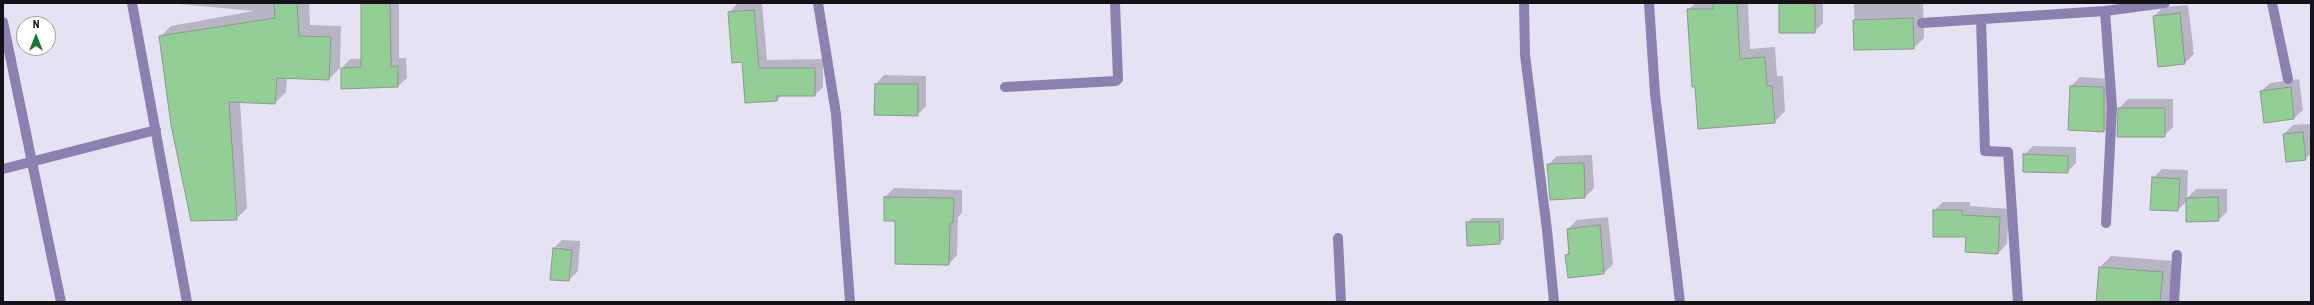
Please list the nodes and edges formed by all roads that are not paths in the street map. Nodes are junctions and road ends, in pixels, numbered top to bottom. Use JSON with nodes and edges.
{"nodes":[{"id":1,"x":132,"y":3,"type":"edge"},
{"id":2,"x":818,"y":3,"type":"edge"},
{"id":3,"x":1115,"y":3,"type":"edge"},
{"id":4,"x":1524,"y":3,"type":"edge"},
{"id":5,"x":1649,"y":3,"type":"edge"},
{"id":6,"x":2165,"y":3,"type":"edge"},
{"id":7,"x":2272,"y":3,"type":"edge"},
{"id":8,"x":2105,"y":12,"type":"junction"},
{"id":9,"x":1981,"y":19,"type":"junction"},
{"id":10,"x":3,"y":22,"type":"edge"},
{"id":11,"x":1922,"y":23,"type":"dead end"},
{"id":12,"x":2288,"y":79,"type":"dead end"},
{"id":13,"x":1005,"y":87,"type":"dead end"},
{"id":14,"x":156,"y":130,"type":"junction"},
{"id":15,"x":31,"y":162,"type":"junction"},
{"id":16,"x":3,"y":169,"type":"edge"},
{"id":17,"x":2106,"y":223,"type":"dead end"},
{"id":18,"x":1338,"y":238,"type":"dead end"},
{"id":19,"x":2177,"y":255,"type":"dead end"},
{"id":20,"x":61,"y":302,"type":"edge"},
{"id":21,"x":187,"y":302,"type":"edge"},
{"id":22,"x":850,"y":302,"type":"edge"},
{"id":23,"x":1341,"y":302,"type":"edge"},
{"id":24,"x":1554,"y":302,"type":"edge"},
{"id":25,"x":1680,"y":302,"type":"edge"},
{"id":26,"x":2018,"y":302,"type":"edge"},
{"id":27,"x":2174,"y":302,"type":"edge"}],
"edges":[{"from":1,"to":14,"type":"street"},
{"from":2,"to":22,"type":"street"},
{"from":3,"to":13,"type":"street"},
{"from":4,"to":24,"type":"street"},
{"from":5,"to":25,"type":"street"},
{"from":6,"to":8,"type":"street"},
{"from":7,"to":12,"type":"street"},
{"from":8,"to":9,"type":"street"},
{"from":8,"to":17,"type":"street"},
{"from":9,"to":11,"type":"street"},
{"from":9,"to":26,"type":"street"},
{"from":10,"to":15,"type":"street"},
{"from":14,"to":15,"type":"street"},
{"from":14,"to":21,"type":"street"},
{"from":15,"to":16,"type":"street"},
{"from":15,"to":20,"type":"street"},
{"from":18,"to":23,"type":"street"},
{"from":19,"to":27,"type":"street"}]}
